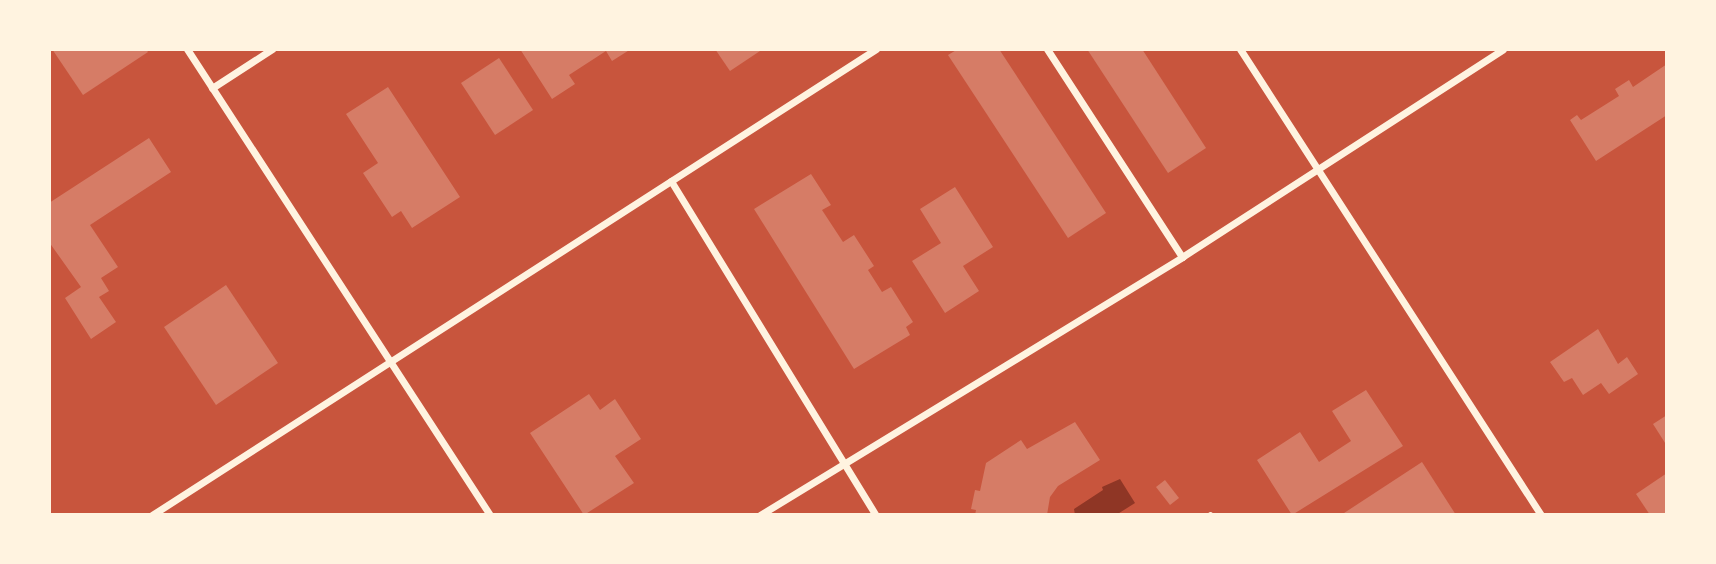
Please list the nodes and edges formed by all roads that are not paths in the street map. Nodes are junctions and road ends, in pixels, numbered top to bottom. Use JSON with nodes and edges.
{"nodes":[{"id":1,"x":187,"y":49,"type":"edge"},
{"id":2,"x":272,"y":49,"type":"edge"},
{"id":3,"x":876,"y":49,"type":"edge"},
{"id":4,"x":1047,"y":49,"type":"edge"},
{"id":5,"x":1240,"y":49,"type":"edge"},
{"id":6,"x":1503,"y":49,"type":"edge"},
{"id":7,"x":212,"y":88,"type":"junction"},
{"id":8,"x":1320,"y":168,"type":"junction"},
{"id":9,"x":671,"y":181,"type":"junction"},
{"id":10,"x":1182,"y":257,"type":"junction"},
{"id":11,"x":390,"y":362,"type":"junction"},
{"id":12,"x":842,"y":462,"type":"junction"},
{"id":13,"x":152,"y":515,"type":"edge"},
{"id":14,"x":490,"y":515,"type":"edge"},
{"id":15,"x":760,"y":515,"type":"edge"},
{"id":16,"x":876,"y":515,"type":"edge"},
{"id":17,"x":1541,"y":515,"type":"edge"}],
"edges":[{"from":1,"to":7,"type":"street"},
{"from":2,"to":7,"type":"street"},
{"from":3,"to":9,"type":"street"},
{"from":4,"to":10,"type":"street"},
{"from":5,"to":8,"type":"street"},
{"from":6,"to":8,"type":"street"},
{"from":7,"to":11,"type":"street"},
{"from":8,"to":10,"type":"street"},
{"from":8,"to":17,"type":"street"},
{"from":9,"to":11,"type":"street"},
{"from":9,"to":12,"type":"street"},
{"from":10,"to":12,"type":"street"},
{"from":11,"to":13,"type":"street"},
{"from":11,"to":14,"type":"street"},
{"from":12,"to":15,"type":"street"},
{"from":12,"to":16,"type":"street"}]}
